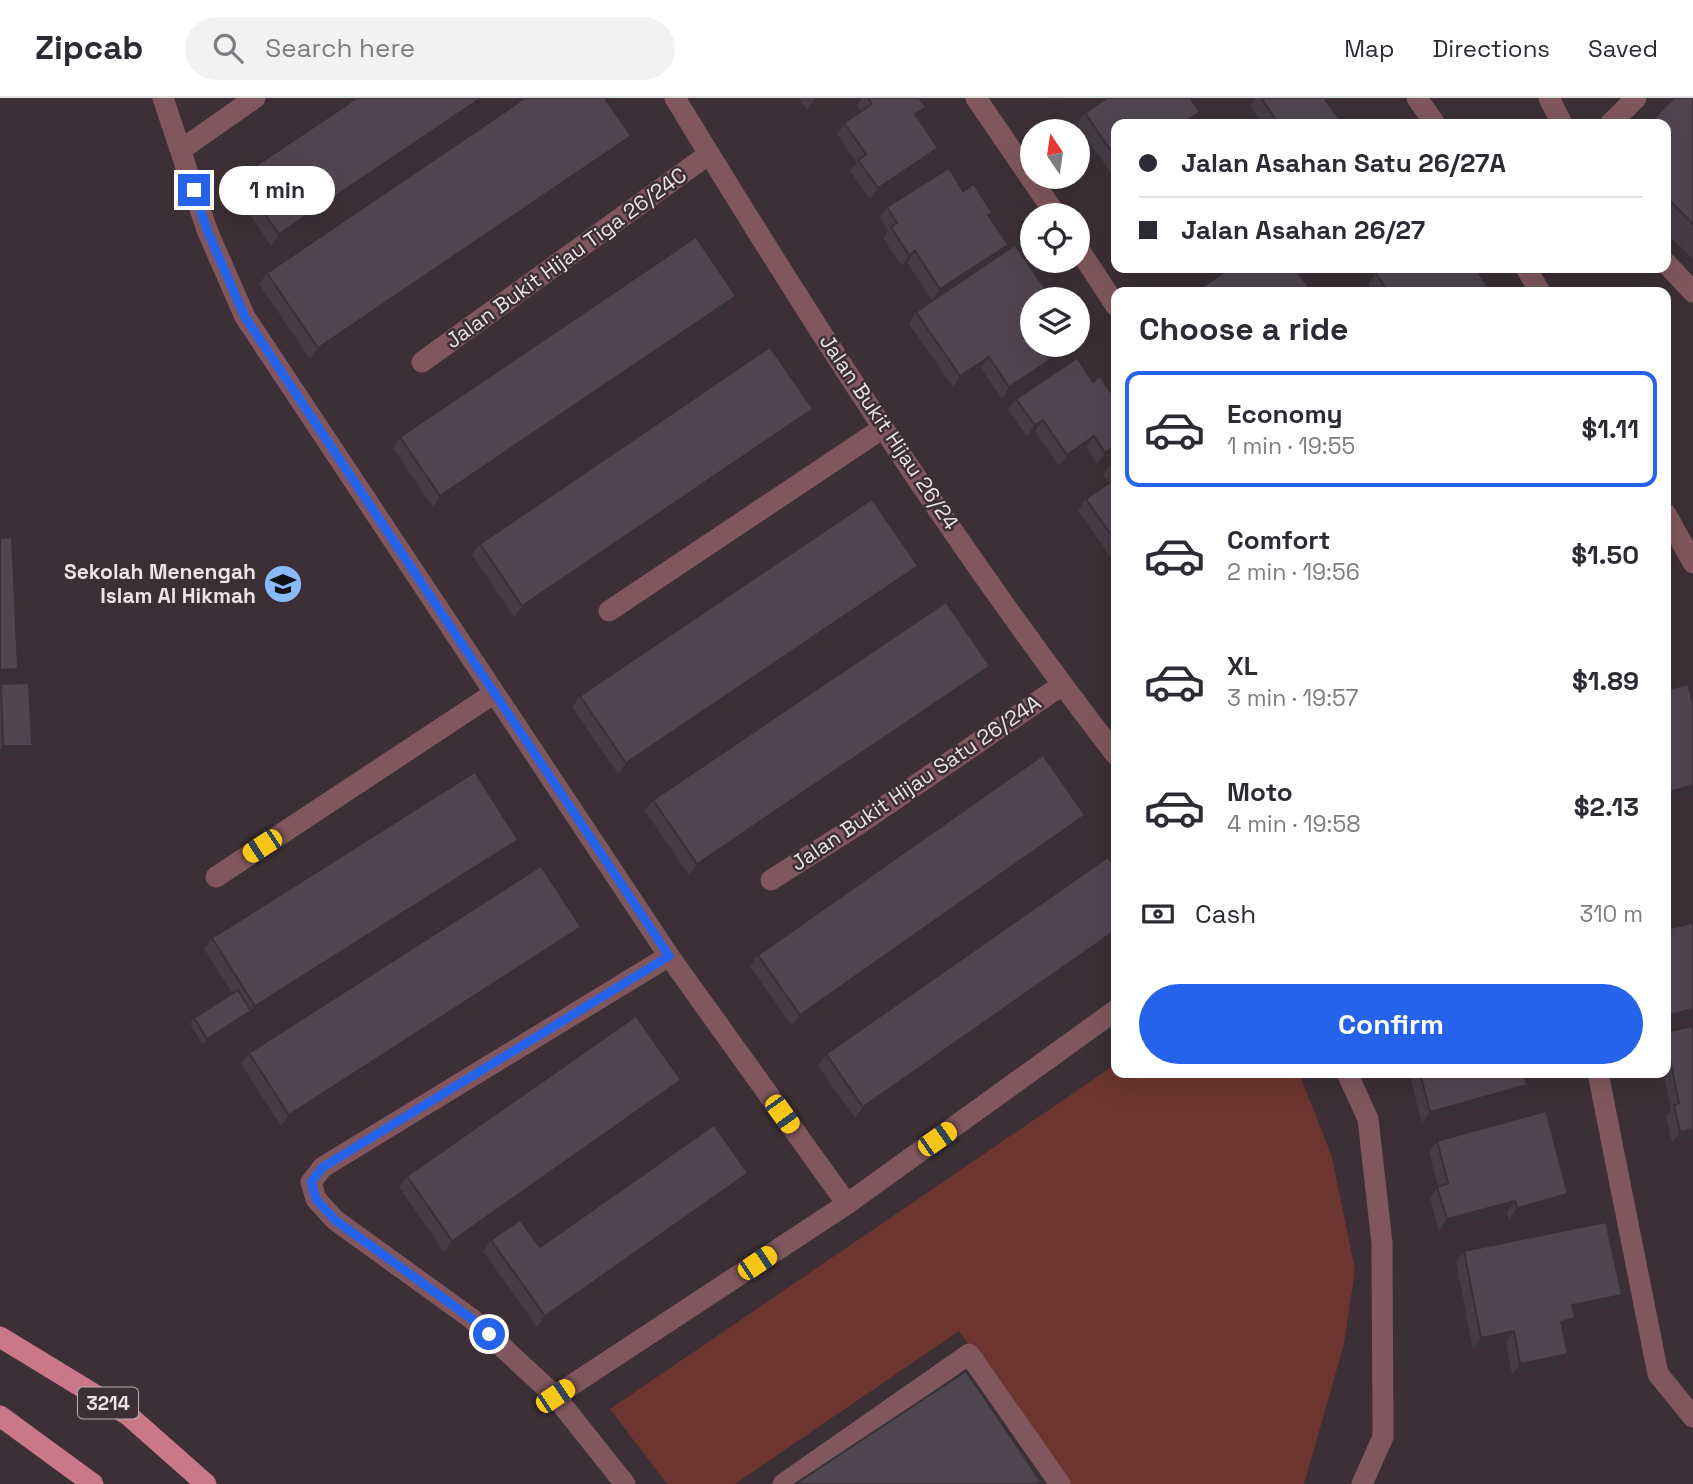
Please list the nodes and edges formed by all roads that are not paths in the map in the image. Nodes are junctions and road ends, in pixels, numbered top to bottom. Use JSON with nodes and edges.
{"nodes":[{"id":1,"x":163,"y":98,"type":"edge"},
{"id":2,"x":255,"y":98,"type":"edge"},
{"id":3,"x":675,"y":98,"type":"edge"},
{"id":4,"x":976,"y":98,"type":"edge"},
{"id":5,"x":1417,"y":98,"type":"edge"},
{"id":6,"x":1549,"y":98,"type":"edge"},
{"id":7,"x":1636,"y":98,"type":"edge"},
{"id":8,"x":1432,"y":119,"type":"edge"},
{"id":9,"x":1560,"y":119,"type":"edge"},
{"id":10,"x":1615,"y":119,"type":"edge"},
{"id":11,"x":182,"y":149,"type":"junction"},
{"id":12,"x":709,"y":154,"type":"junction"},
{"id":13,"x":1048,"y":203,"type":"edge"},
{"id":14,"x":1090,"y":266,"type":"edge"},
{"id":15,"x":1671,"y":268,"type":"edge"},
{"id":16,"x":1693,"y":292,"type":"edge"},
{"id":17,"x":1111,"y":298,"type":"edge"},
{"id":18,"x":422,"y":362,"type":"dead end"},
{"id":19,"x":883,"y":428,"type":"junction"},
{"id":20,"x":1671,"y":523,"type":"edge"},
{"id":21,"x":1693,"y":563,"type":"edge"},
{"id":22,"x":609,"y":611,"type":"dead end"},
{"id":23,"x":1062,"y":685,"type":"junction"},
{"id":24,"x":493,"y":694,"type":"junction"},
{"id":25,"x":1111,"y":749,"type":"edge"},
{"id":26,"x":216,"y":877,"type":"dead end"},
{"id":27,"x":771,"y":880,"type":"dead end"},
{"id":28,"x":669,"y":956,"type":"junction"},
{"id":29,"x":1111,"y":1014,"type":"edge"},
{"id":30,"x":1349,"y":1078,"type":"edge"},
{"id":31,"x":1599,"y":1078,"type":"edge"},
{"id":32,"x":847,"y":1204,"type":"junction"},
{"id":33,"x":0,"y":1337,"type":"edge"},
{"id":34,"x":555,"y":1396,"type":"junction"},
{"id":35,"x":0,"y":1416,"type":"edge"},
{"id":36,"x":1693,"y":1417,"type":"edge"},
{"id":37,"x":93,"y":1484,"type":"edge"},
{"id":38,"x":206,"y":1484,"type":"edge"},
{"id":39,"x":625,"y":1484,"type":"edge"},
{"id":40,"x":783,"y":1484,"type":"edge"},
{"id":41,"x":1060,"y":1484,"type":"edge"},
{"id":42,"x":1362,"y":1484,"type":"edge"}],
"edges":[{"from":1,"to":11,"type":"street"},
{"from":2,"to":11,"type":"street"},
{"from":3,"to":12,"type":"street","name":"Jalan Bukit Hijau 26/24"},
{"from":4,"to":13,"type":"street"},
{"from":5,"to":8,"type":"street"},
{"from":6,"to":9,"type":"street"},
{"from":7,"to":10,"type":"street"},
{"from":11,"to":24,"type":"street"},
{"from":12,"to":18,"type":"street","name":"Jalan Bukit Hijau Tiga 26/24C"},
{"from":12,"to":19,"type":"street","name":"Jalan Bukit Hijau 26/24"},
{"from":14,"to":17,"type":"street"},
{"from":15,"to":16,"type":"street"},
{"from":19,"to":22,"type":"street"},
{"from":19,"to":23,"type":"street","name":"Jalan Bukit Hijau 26/24"},
{"from":20,"to":21,"type":"street"},
{"from":23,"to":25,"type":"street","name":"Jalan Bukit Hijau 26/24"},
{"from":23,"to":27,"type":"street","name":"Jalan Bukit Hijau Satu 26/24A"},
{"from":24,"to":26,"type":"street"},
{"from":24,"to":28,"type":"street"},
{"from":28,"to":32,"type":"street"},
{"from":28,"to":34,"type":"street"},
{"from":29,"to":32,"type":"street"},
{"from":30,"to":42,"type":"street"},
{"from":31,"to":36,"type":"street"},
{"from":32,"to":34,"type":"street"},
{"from":33,"to":38,"type":"main road","number":"3214"},
{"from":34,"to":39,"type":"street"},
{"from":35,"to":37,"type":"main road"},
{"from":40,"to":41,"type":"street"}]}
